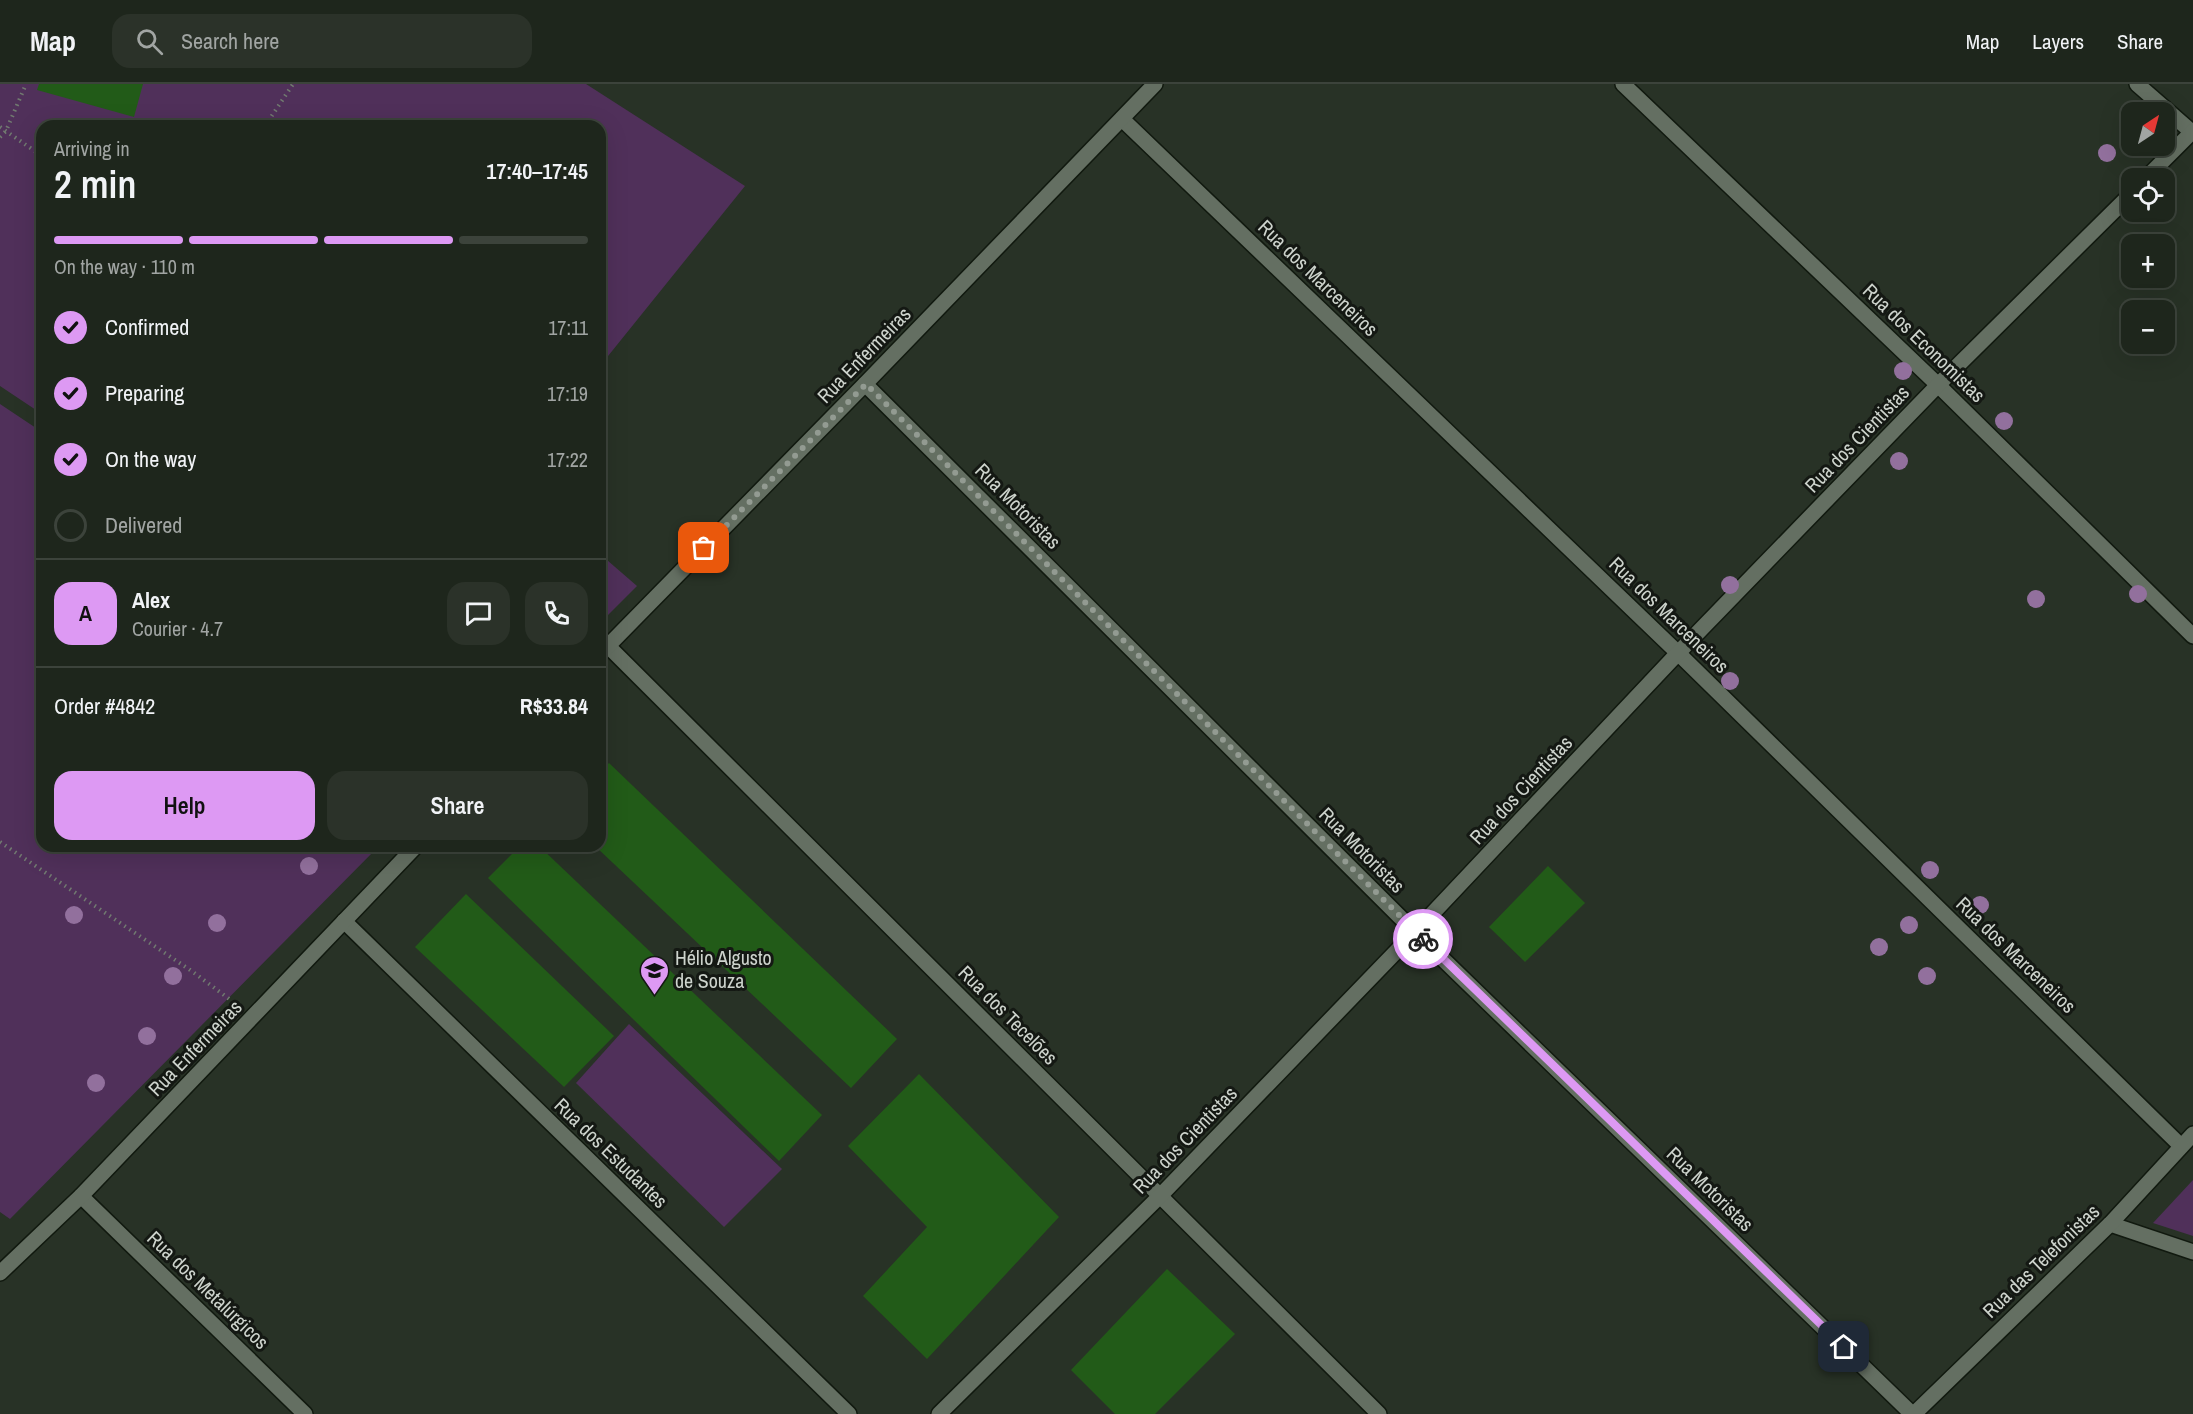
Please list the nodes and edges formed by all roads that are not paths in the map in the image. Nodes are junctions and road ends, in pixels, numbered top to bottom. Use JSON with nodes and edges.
{"nodes":[{"id":1,"x":1155,"y":84,"type":"edge"},
{"id":2,"x":1623,"y":84,"type":"edge"},
{"id":3,"x":2137,"y":84,"type":"edge"},
{"id":4,"x":1122,"y":119,"type":"junction"},
{"id":5,"x":2193,"y":132,"type":"edge"},
{"id":6,"x":2156,"y":168,"type":"edge"},
{"id":7,"x":2121,"y":204,"type":"edge"},
{"id":8,"x":866,"y":384,"type":"junction"},
{"id":9,"x":1938,"y":385,"type":"junction"},
{"id":10,"x":2193,"y":636,"type":"edge"},
{"id":11,"x":606,"y":648,"type":"edge"},
{"id":12,"x":606,"y":652,"type":"edge"},
{"id":13,"x":1678,"y":653,"type":"junction"},
{"id":14,"x":410,"y":852,"type":"edge"},
{"id":15,"x":344,"y":921,"type":"junction"},
{"id":16,"x":1415,"y":932,"type":"junction"},
{"id":17,"x":2193,"y":1134,"type":"edge"},
{"id":18,"x":2181,"y":1146,"type":"junction"},
{"id":19,"x":81,"y":1196,"type":"junction"},
{"id":20,"x":1160,"y":1196,"type":"junction"},
{"id":21,"x":2110,"y":1224,"type":"junction"},
{"id":22,"x":2193,"y":1252,"type":"edge"},
{"id":23,"x":6,"y":1255,"type":"edge"},
{"id":24,"x":0,"y":1274,"type":"edge"},
{"id":25,"x":305,"y":1414,"type":"edge"},
{"id":26,"x":849,"y":1414,"type":"edge"},
{"id":27,"x":939,"y":1414,"type":"edge"},
{"id":28,"x":1379,"y":1414,"type":"edge"},
{"id":29,"x":1913,"y":1414,"type":"edge"}],
"edges":[{"from":1,"to":4,"type":"street","name":"Rua Enfermeiras"},
{"from":2,"to":9,"type":"street","name":"Rua dos Economistas"},
{"from":3,"to":5,"type":"street"},
{"from":4,"to":8,"type":"street","name":"Rua Enfermeiras"},
{"from":4,"to":13,"type":"street","name":"Rua dos Marceneiros"},
{"from":5,"to":6,"type":"street"},
{"from":7,"to":9,"type":"street","name":"Rua dos Cientistas"},
{"from":8,"to":11,"type":"street","name":"Rua Enfermeiras"},
{"from":8,"to":16,"type":"street","name":"Rua Motoristas"},
{"from":9,"to":10,"type":"street","name":"Rua dos Economistas"},
{"from":9,"to":13,"type":"street","name":"Rua dos Cientistas"},
{"from":12,"to":20,"type":"street","name":"Rua dos Tecelões"},
{"from":13,"to":16,"type":"street","name":"Rua dos Cientistas"},
{"from":13,"to":18,"type":"street","name":"Rua dos Marceneiros"},
{"from":14,"to":15,"type":"street","name":"Rua Enfermeiras"},
{"from":15,"to":19,"type":"street","name":"Rua Enfermeiras"},
{"from":15,"to":26,"type":"street","name":"Rua dos Estudantes"},
{"from":16,"to":20,"type":"street","name":"Rua dos Cientistas"},
{"from":16,"to":29,"type":"street","name":"Rua Motoristas"},
{"from":17,"to":18,"type":"street","name":"Rua das Telefonistas"},
{"from":18,"to":21,"type":"street","name":"Rua das Telefonistas"},
{"from":19,"to":23,"type":"street","name":"Rua Enfermeiras"},
{"from":19,"to":25,"type":"street","name":"Rua dos Metalúrgicos"},
{"from":20,"to":27,"type":"street","name":"Rua dos Cientistas"},
{"from":20,"to":28,"type":"street","name":"Rua dos Tecelões"},
{"from":21,"to":22,"type":"street"},
{"from":21,"to":29,"type":"street","name":"Rua das Telefonistas"},
{"from":23,"to":24,"type":"street","name":"Rua Enfermeiras"}]}
